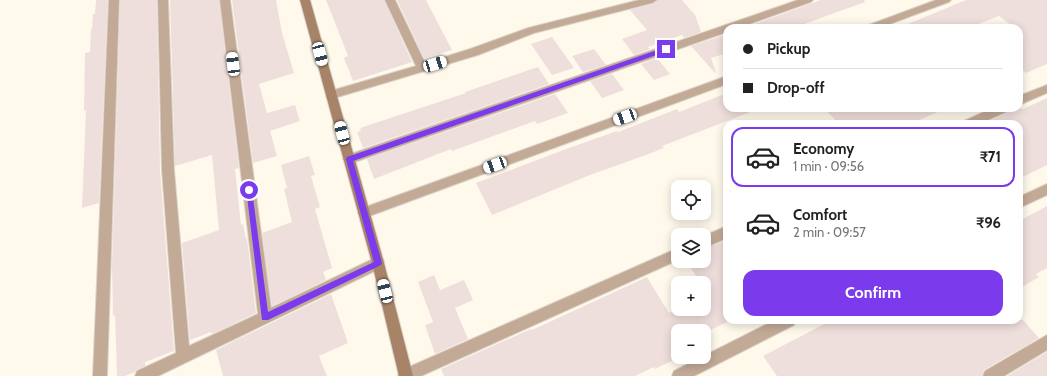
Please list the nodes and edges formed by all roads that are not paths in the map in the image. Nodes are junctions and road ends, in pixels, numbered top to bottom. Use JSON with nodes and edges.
{"nodes":[{"id":1,"x":114,"y":0,"type":"edge"},
{"id":2,"x":163,"y":0,"type":"edge"},
{"id":3,"x":225,"y":0,"type":"edge"},
{"id":4,"x":305,"y":0,"type":"edge"},
{"id":5,"x":390,"y":0,"type":"edge"},
{"id":6,"x":652,"y":0,"type":"edge"},
{"id":7,"x":808,"y":0,"type":"edge"},
{"id":8,"x":946,"y":0,"type":"edge"},
{"id":9,"x":623,"y":3,"type":"edge"},
{"id":10,"x":739,"y":24,"type":"edge"},
{"id":11,"x":880,"y":24,"type":"edge"},
{"id":12,"x":723,"y":29,"type":"edge"},
{"id":13,"x":422,"y":68,"type":"junction"},
{"id":14,"x":723,"y":81,"type":"edge"},
{"id":15,"x":1047,"y":89,"type":"edge"},
{"id":16,"x":331,"y":95,"type":"junction"},
{"id":17,"x":1023,"y":99,"type":"edge"},
{"id":18,"x":995,"y":112,"type":"edge"},
{"id":19,"x":977,"y":120,"type":"edge"},
{"id":20,"x":349,"y":159,"type":"junction"},
{"id":21,"x":1047,"y":189,"type":"edge"},
{"id":22,"x":1023,"y":201,"type":"edge"},
{"id":23,"x":364,"y":213,"type":"junction"},
{"id":24,"x":723,"y":234,"type":"edge"},
{"id":25,"x":711,"y":239,"type":"edge"},
{"id":26,"x":671,"y":257,"type":"edge"},
{"id":27,"x":378,"y":263,"type":"junction"},
{"id":28,"x":265,"y":317,"type":"junction"},
{"id":29,"x":781,"y":324,"type":"edge"},
{"id":30,"x":1047,"y":342,"type":"edge"},
{"id":31,"x":183,"y":356,"type":"junction"},
{"id":32,"x":100,"y":376,"type":"edge"},
{"id":33,"x":142,"y":376,"type":"edge"},
{"id":34,"x":406,"y":376,"type":"edge"},
{"id":35,"x":679,"y":376,"type":"edge"},
{"id":36,"x":990,"y":376,"type":"edge"}],
"edges":[{"from":1,"to":32,"type":"street"},
{"from":2,"to":31,"type":"street"},
{"from":3,"to":28,"type":"street"},
{"from":4,"to":16,"type":"street"},
{"from":5,"to":13,"type":"street"},
{"from":6,"to":9,"type":"street"},
{"from":7,"to":10,"type":"street"},
{"from":8,"to":11,"type":"street"},
{"from":9,"to":13,"type":"street"},
{"from":12,"to":20,"type":"street"},
{"from":13,"to":16,"type":"street"},
{"from":14,"to":23,"type":"street"},
{"from":15,"to":17,"type":"street"},
{"from":16,"to":20,"type":"street"},
{"from":18,"to":19,"type":"street"},
{"from":20,"to":23,"type":"street"},
{"from":21,"to":22,"type":"street"},
{"from":23,"to":27,"type":"street"},
{"from":24,"to":25,"type":"street"},
{"from":26,"to":34,"type":"street"},
{"from":27,"to":28,"type":"street"},
{"from":27,"to":34,"type":"street"},
{"from":28,"to":31,"type":"street"},
{"from":29,"to":35,"type":"street"},
{"from":30,"to":36,"type":"street"},
{"from":31,"to":33,"type":"street"}]}
